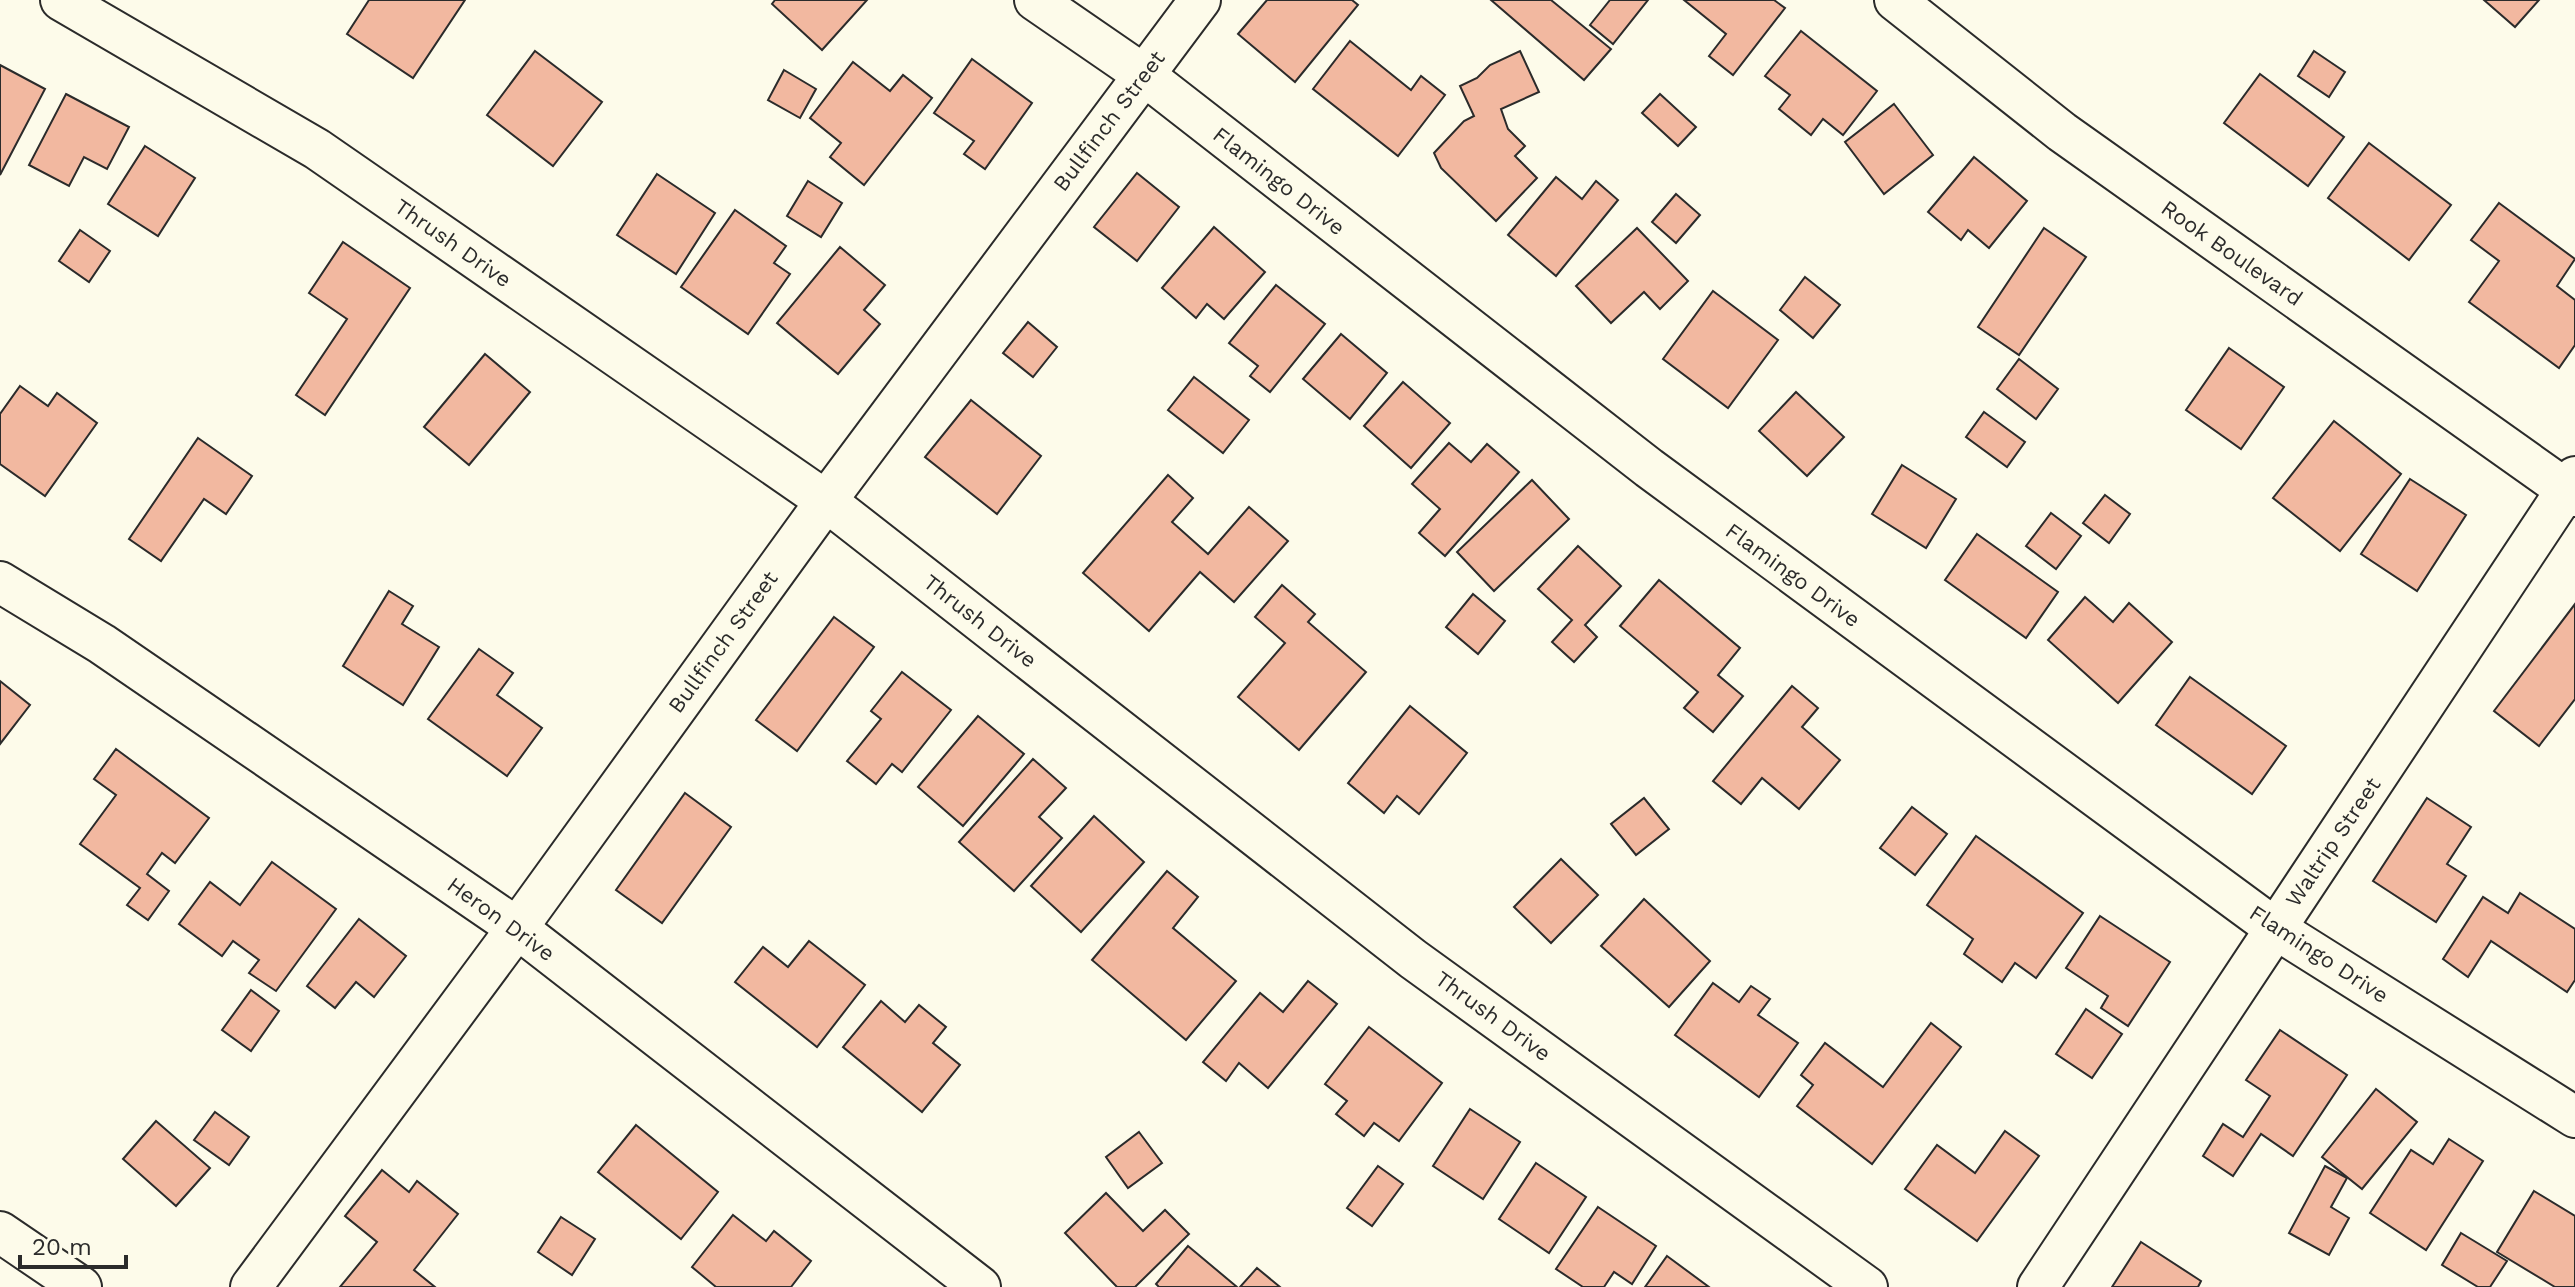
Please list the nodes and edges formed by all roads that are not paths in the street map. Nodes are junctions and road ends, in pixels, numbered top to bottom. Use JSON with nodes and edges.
{"nodes":[{"id":1,"x":61,"y":0,"type":"edge"},
{"id":2,"x":1035,"y":0,"type":"edge"},
{"id":3,"x":1200,"y":0,"type":"edge"},
{"id":4,"x":1895,"y":0,"type":"edge"},
{"id":5,"x":1144,"y":75,"type":"junction"},
{"id":6,"x":2572,"y":488,"type":"edge"},
{"id":7,"x":826,"y":501,"type":"junction"},
{"id":8,"x":0,"y":582,"type":"edge"},
{"id":9,"x":517,"y":928,"type":"junction"},
{"id":10,"x":2276,"y":929,"type":"junction"},
{"id":11,"x":2575,"y":1117,"type":"edge"},
{"id":12,"x":0,"y":1232,"type":"edge"},
{"id":13,"x":81,"y":1287,"type":"edge"},
{"id":14,"x":251,"y":1287,"type":"edge"},
{"id":15,"x":980,"y":1287,"type":"edge"},
{"id":16,"x":1867,"y":1287,"type":"edge"},
{"id":17,"x":2038,"y":1287,"type":"edge"}],
"edges":[{"from":1,"to":7,"type":"street","name":"Thrush Drive"},
{"from":2,"to":5,"type":"street","name":"Flamingo Drive"},
{"from":3,"to":5,"type":"street","name":"Bullfinch Street"},
{"from":4,"to":6,"type":"street","name":"Rook Boulevard"},
{"from":5,"to":7,"type":"street","name":"Bullfinch Street"},
{"from":5,"to":10,"type":"street","name":"Flamingo Drive"},
{"from":6,"to":10,"type":"street","name":"Waltrip Street"},
{"from":7,"to":9,"type":"street","name":"Bullfinch Street"},
{"from":7,"to":16,"type":"street","name":"Thrush Drive"},
{"from":8,"to":9,"type":"street","name":"Heron Drive"},
{"from":9,"to":14,"type":"street","name":"Bullfinch Street"},
{"from":9,"to":15,"type":"street","name":"Heron Drive"},
{"from":10,"to":11,"type":"street","name":"Flamingo Drive"},
{"from":10,"to":17,"type":"street","name":"Waltrip Street"},
{"from":12,"to":13,"type":"street"}]}
